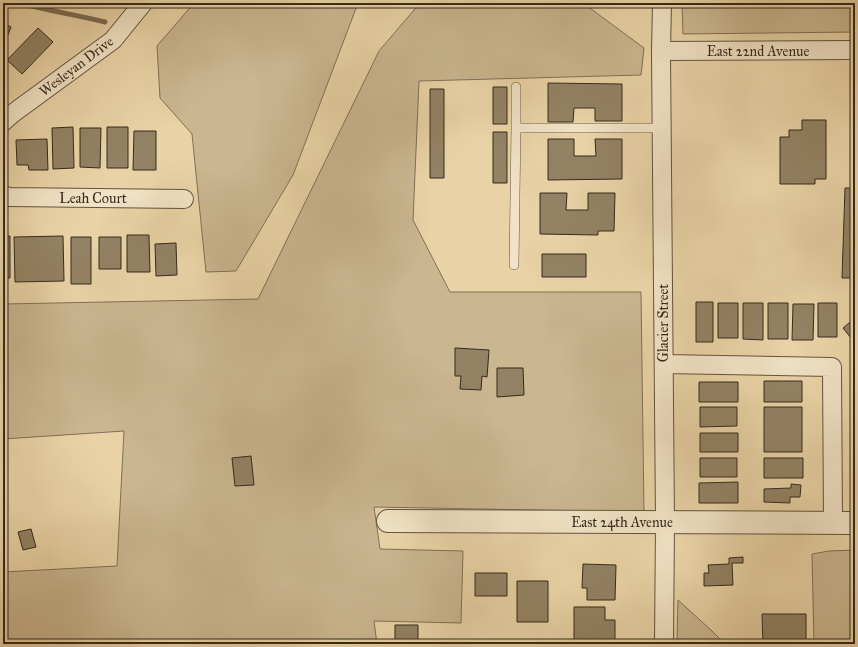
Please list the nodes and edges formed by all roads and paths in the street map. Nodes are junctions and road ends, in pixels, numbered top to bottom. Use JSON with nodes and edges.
{"nodes":[{"id":1,"x":143,"y":3,"type":"edge"},
{"id":2,"x":662,"y":3,"type":"edge"},
{"id":3,"x":855,"y":50,"type":"edge"},
{"id":4,"x":661,"y":51,"type":"junction"},
{"id":5,"x":516,"y":87,"type":"dead end"},
{"id":6,"x":6,"y":115,"type":"edge"},
{"id":7,"x":516,"y":128,"type":"junction"},
{"id":8,"x":662,"y":128,"type":"junction"},
{"id":9,"x":3,"y":195,"type":"edge"},
{"id":10,"x":184,"y":199,"type":"dead end"},
{"id":11,"x":514,"y":265,"type":"dead end"},
{"id":12,"x":664,"y":364,"type":"junction"},
{"id":13,"x":388,"y":521,"type":"dead end"},
{"id":14,"x":665,"y":522,"type":"junction"},
{"id":15,"x":834,"y":522,"type":"junction"},
{"id":16,"x":855,"y":523,"type":"edge"},
{"id":17,"x":664,"y":644,"type":"edge"}],
"edges":[{"from":1,"to":6,"type":"street","name":"Wesleyan Drive"},
{"from":2,"to":4,"type":"street","name":"Glacier Street"},
{"from":3,"to":4,"type":"street","name":"East 22nd Avenue"},
{"from":4,"to":8,"type":"street","name":"Glacier Street"},
{"from":5,"to":7,"type":"lane"},
{"from":7,"to":8,"type":"lane"},
{"from":7,"to":11,"type":"lane"},
{"from":8,"to":12,"type":"street","name":"Glacier Street"},
{"from":9,"to":10,"type":"street","name":"Leah Court"},
{"from":12,"to":14,"type":"street","name":"Glacier Street"},
{"from":12,"to":15,"type":"street"},
{"from":13,"to":14,"type":"street","name":"East 24th Avenue"},
{"from":14,"to":15,"type":"street","name":"East 24th Avenue"},
{"from":14,"to":17,"type":"street","name":"Glacier Street"},
{"from":15,"to":16,"type":"street","name":"East 24th Avenue"}]}
